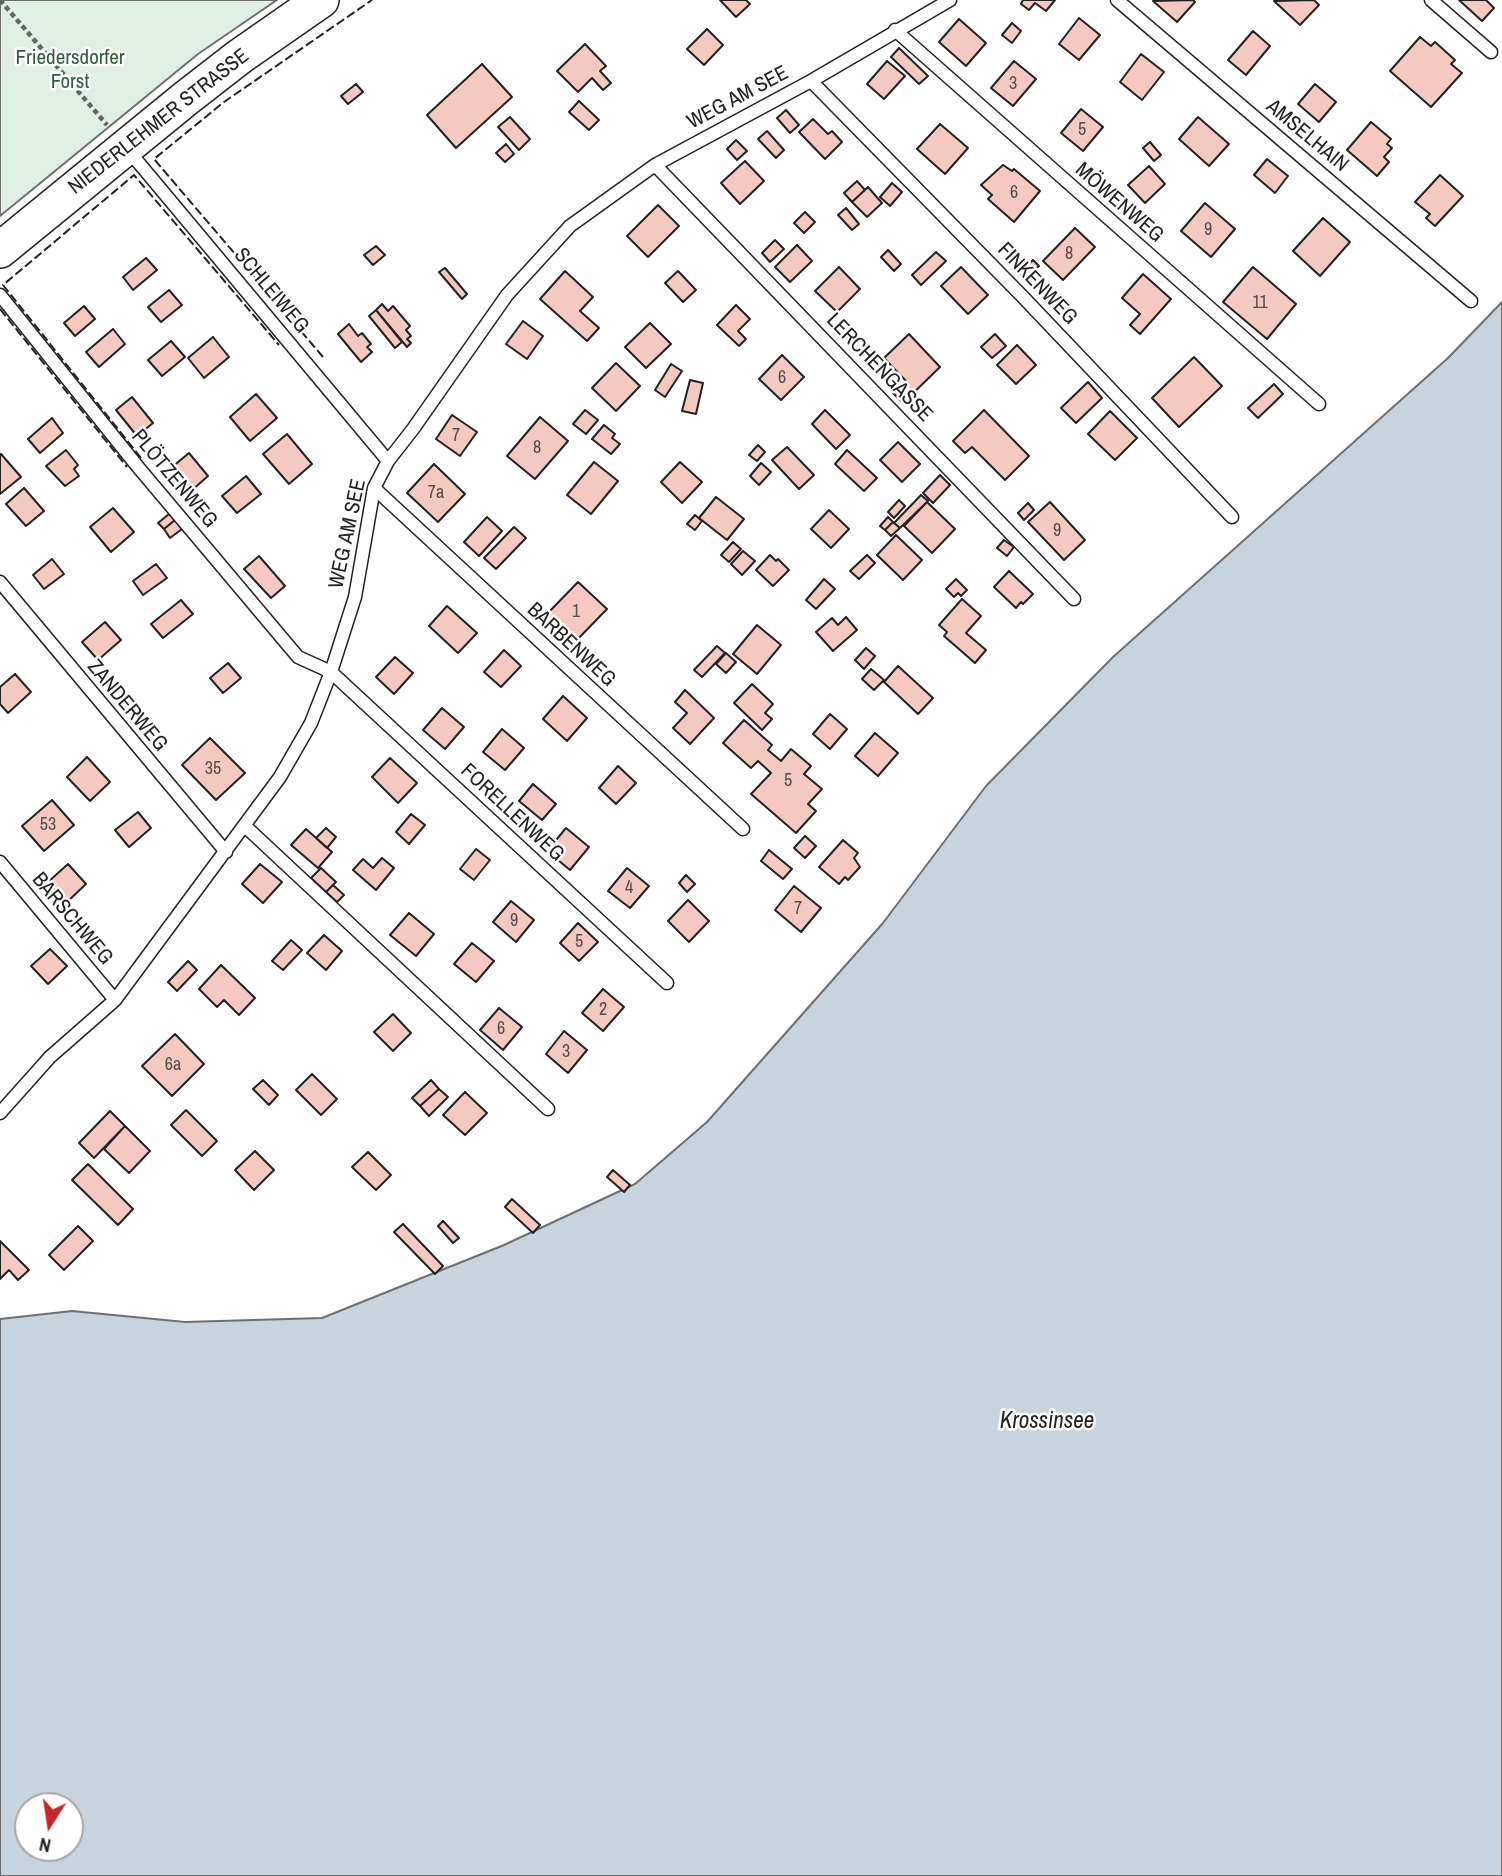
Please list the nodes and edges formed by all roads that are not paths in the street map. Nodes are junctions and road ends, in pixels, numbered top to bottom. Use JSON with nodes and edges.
{"nodes":[{"id":1,"x":321,"y":0,"type":"edge"},
{"id":2,"x":950,"y":0,"type":"edge"},
{"id":3,"x":1117,"y":0,"type":"edge"},
{"id":4,"x":1431,"y":0,"type":"edge"},
{"id":5,"x":895,"y":30,"type":"junction"},
{"id":6,"x":1491,"y":52,"type":"dead end"},
{"id":7,"x":811,"y":81,"type":"junction"},
{"id":8,"x":125,"y":147,"type":"junction"},
{"id":9,"x":655,"y":164,"type":"junction"},
{"id":10,"x":0,"y":250,"type":"edge"},
{"id":11,"x":0,"y":295,"type":"edge"},
{"id":12,"x":1471,"y":301,"type":"dead end"},
{"id":13,"x":1319,"y":404,"type":"dead end"},
{"id":14,"x":388,"y":461,"type":"junction"},
{"id":15,"x":374,"y":488,"type":"junction"},
{"id":16,"x":1232,"y":517,"type":"dead end"},
{"id":17,"x":0,"y":582,"type":"edge"},
{"id":18,"x":1074,"y":599,"type":"dead end"},
{"id":19,"x":331,"y":672,"type":"junction"},
{"id":20,"x":246,"y":827,"type":"junction"},
{"id":21,"x":743,"y":829,"type":"dead end"},
{"id":22,"x":226,"y":852,"type":"junction"},
{"id":23,"x":0,"y":862,"type":"edge"},
{"id":24,"x":667,"y":983,"type":"dead end"},
{"id":25,"x":115,"y":1000,"type":"junction"},
{"id":26,"x":548,"y":1109,"type":"dead end"},
{"id":27,"x":0,"y":1113,"type":"edge"}],
"edges":[{"from":1,"to":8,"type":"main road","name":"NIEDERLEHMER STRASSE"},
{"from":2,"to":5,"type":"lane","name":"WEG AM SEE"},
{"from":3,"to":12,"type":"lane","name":"AMSELHAIN"},
{"from":4,"to":6,"type":"lane"},
{"from":5,"to":7,"type":"lane","name":"WEG AM SEE"},
{"from":5,"to":13,"type":"lane","name":"MÖWENWEG"},
{"from":7,"to":9,"type":"lane","name":"WEG AM SEE"},
{"from":7,"to":16,"type":"lane","name":"FINKENWEG"},
{"from":8,"to":10,"type":"main road","name":"NIEDERLEHMER STRASSE"},
{"from":8,"to":14,"type":"lane","name":"SCHLEIWEG"},
{"from":9,"to":14,"type":"lane","name":"WEG AM SEE"},
{"from":9,"to":18,"type":"lane","name":"LERCHENGASSE"},
{"from":11,"to":19,"type":"lane","name":"PLÖTZENWEG"},
{"from":14,"to":15,"type":"lane","name":"WEG AM SEE"},
{"from":15,"to":19,"type":"lane","name":"WEG AM SEE"},
{"from":15,"to":21,"type":"lane","name":"BARBENWEG"},
{"from":17,"to":22,"type":"lane","name":"ZANDERWEG"},
{"from":19,"to":20,"type":"lane","name":"WEG AM SEE"},
{"from":19,"to":24,"type":"lane","name":"FORELLENWEG"},
{"from":20,"to":22,"type":"lane","name":"WEG AM SEE"},
{"from":20,"to":26,"type":"lane"},
{"from":22,"to":25,"type":"lane","name":"WEG AM SEE"},
{"from":23,"to":25,"type":"lane","name":"BARSCHWEG"},
{"from":25,"to":27,"type":"lane","name":"WEG AM SEE"}]}
